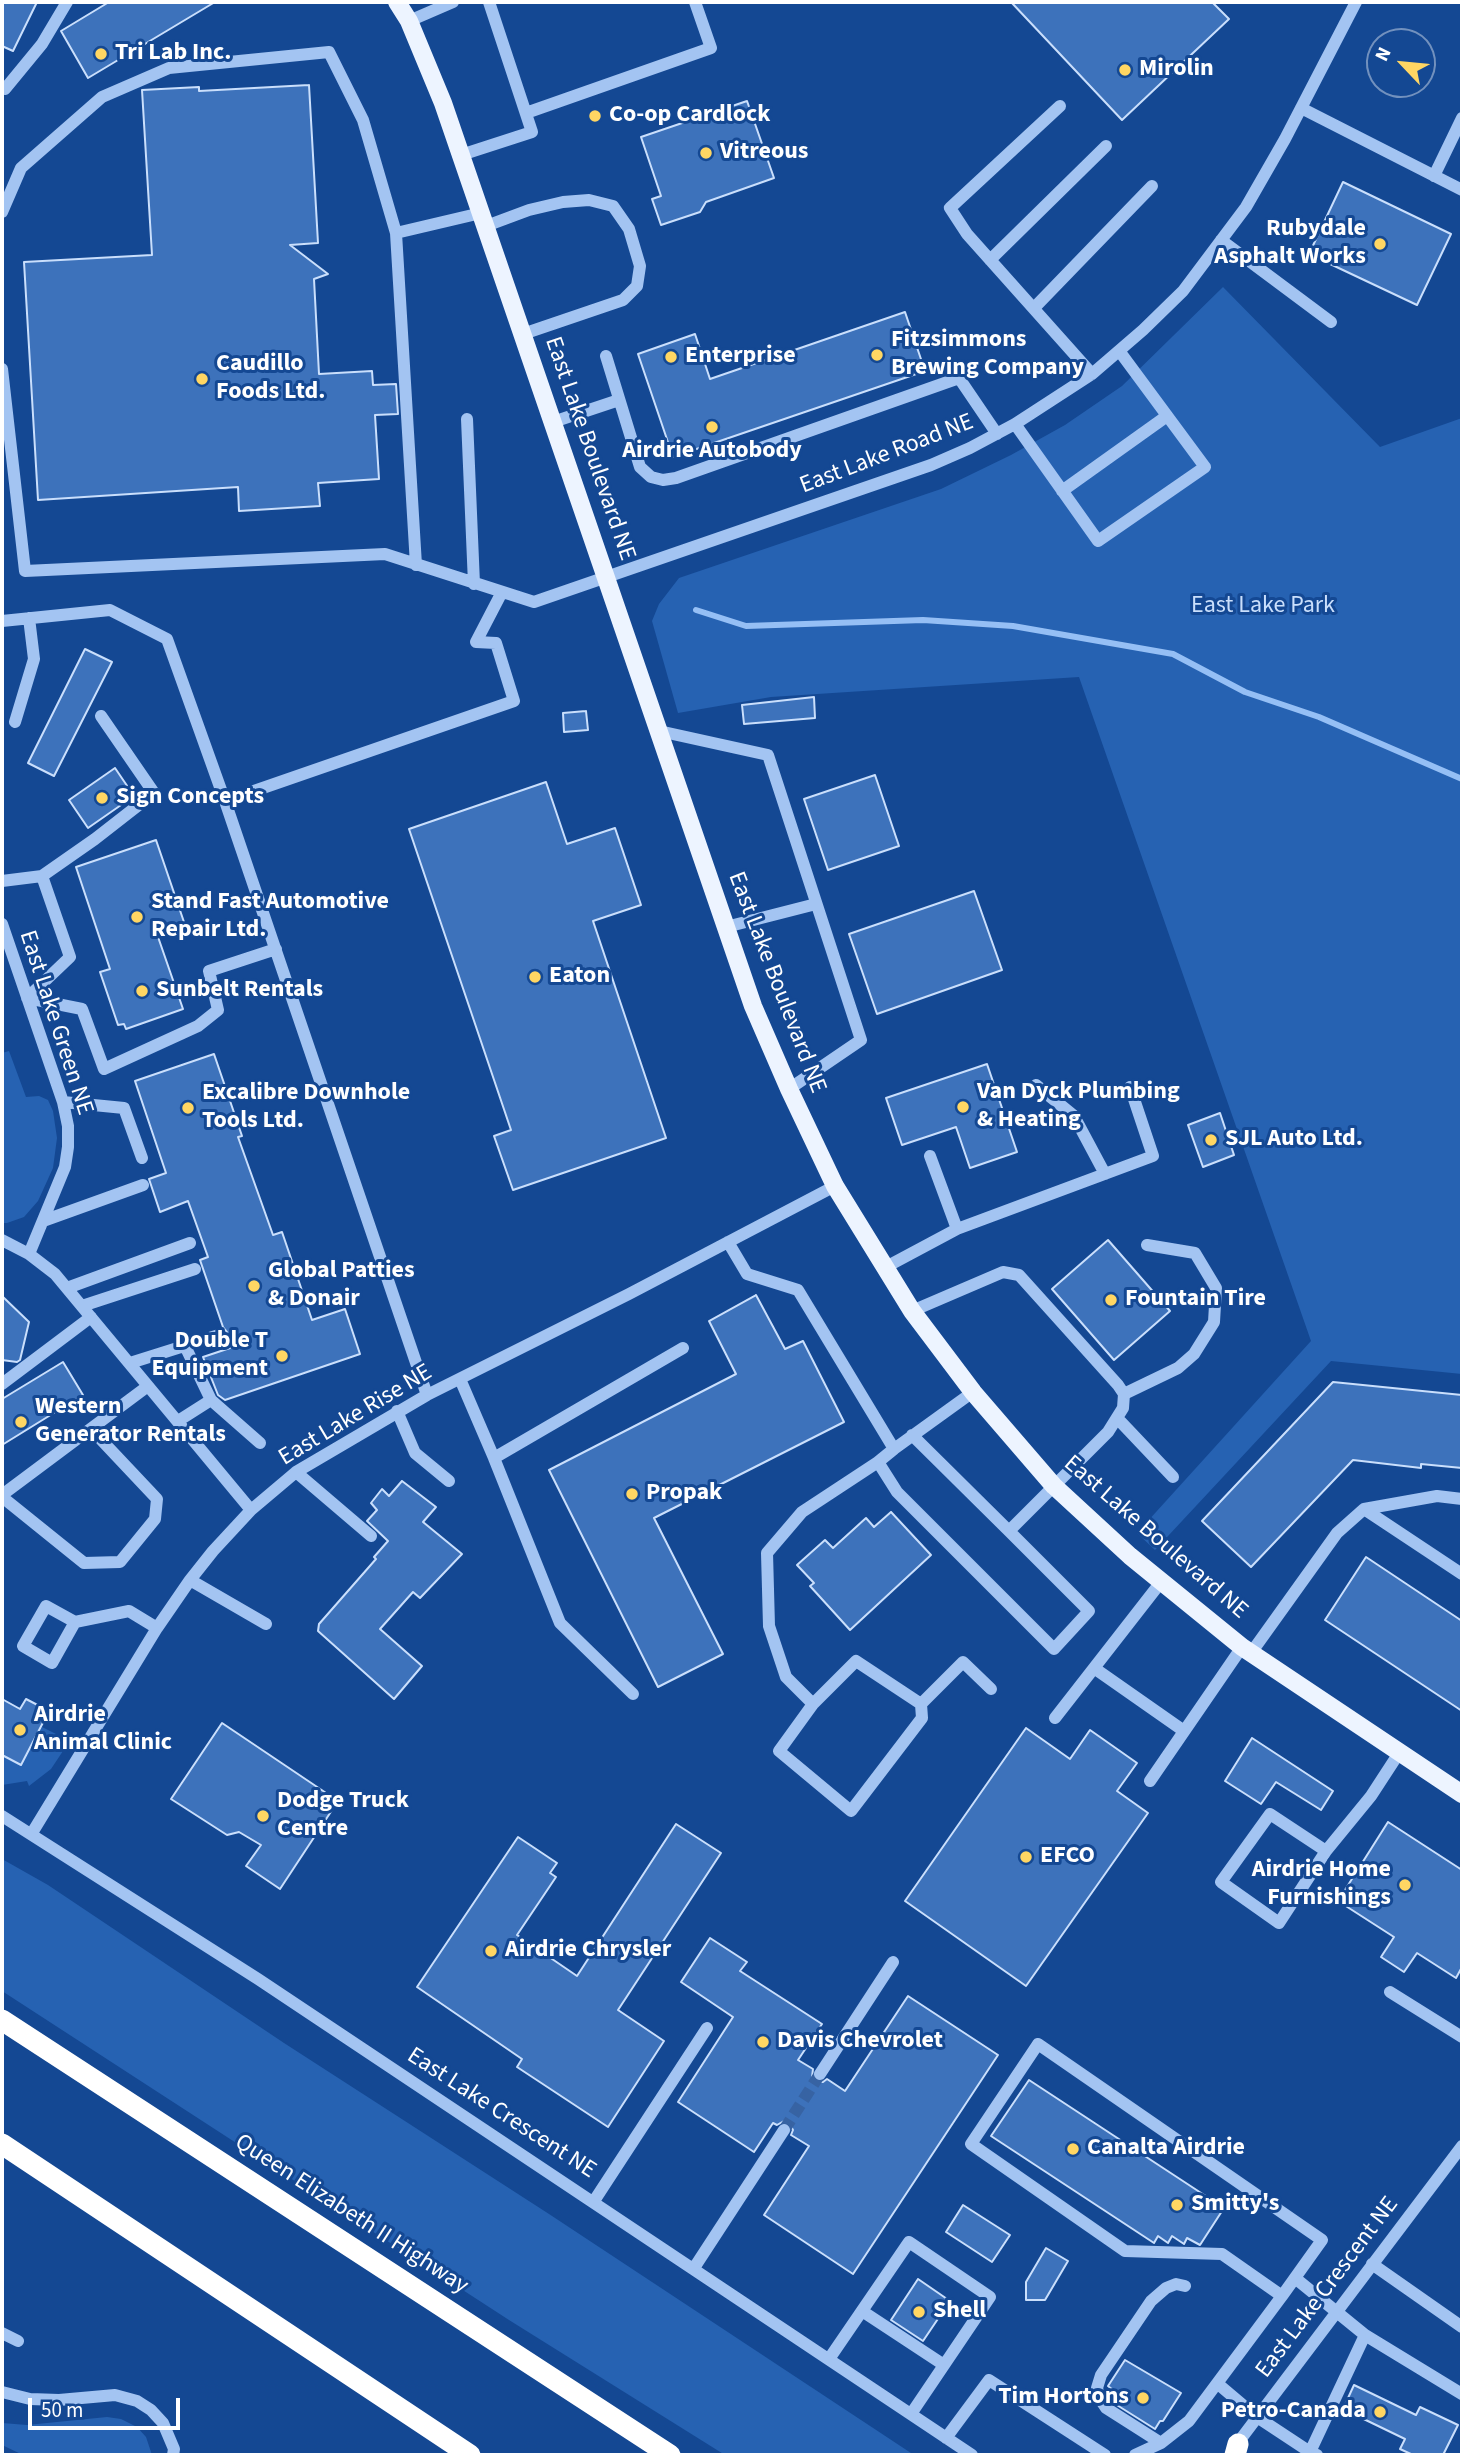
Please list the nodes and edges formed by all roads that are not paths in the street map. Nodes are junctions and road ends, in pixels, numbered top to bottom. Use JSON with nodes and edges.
{"nodes":[{"id":1,"x":67,"y":2,"type":"edge"},
{"id":2,"x":397,"y":2,"type":"edge"},
{"id":3,"x":453,"y":2,"type":"edge"},
{"id":4,"x":489,"y":2,"type":"edge"},
{"id":5,"x":695,"y":2,"type":"edge"},
{"id":6,"x":1356,"y":2,"type":"edge"},
{"id":7,"x":409,"y":21,"type":"junction"},
{"id":8,"x":2,"y":87,"type":"edge"},
{"id":9,"x":1060,"y":106,"type":"dead end"},
{"id":10,"x":1301,"y":108,"type":"junction"},
{"id":11,"x":526,"y":113,"type":"junction"},
{"id":12,"x":1462,"y":118,"type":"edge"},
{"id":13,"x":1106,"y":146,"type":"dead end"},
{"id":14,"x":461,"y":155,"type":"junction"},
{"id":15,"x":1434,"y":176,"type":"junction"},
{"id":16,"x":1152,"y":186,"type":"dead end"},
{"id":17,"x":1462,"y":190,"type":"edge"},
{"id":18,"x":2,"y":212,"type":"edge"},
{"id":19,"x":483,"y":219,"type":"junction"},
{"id":20,"x":396,"y":233,"type":"junction"},
{"id":21,"x":1221,"y":240,"type":"junction"},
{"id":22,"x":990,"y":260,"type":"junction"},
{"id":23,"x":1034,"y":308,"type":"junction"},
{"id":24,"x":1331,"y":322,"type":"dead end"},
{"id":25,"x":523,"y":334,"type":"junction"},
{"id":26,"x":1119,"y":352,"type":"junction"},
{"id":27,"x":606,"y":356,"type":"dead end"},
{"id":28,"x":2,"y":369,"type":"edge"},
{"id":29,"x":1092,"y":374,"type":"junction"},
{"id":30,"x":619,"y":400,"type":"junction"},
{"id":31,"x":1167,"y":416,"type":"junction"},
{"id":32,"x":467,"y":419,"type":"dead end"},
{"id":33,"x":553,"y":422,"type":"junction"},
{"id":34,"x":1015,"y":424,"type":"junction"},
{"id":35,"x":998,"y":434,"type":"junction"},
{"id":36,"x":1062,"y":491,"type":"junction"},
{"id":37,"x":416,"y":565,"type":"junction"},
{"id":38,"x":608,"y":578,"type":"junction"},
{"id":39,"x":474,"y":584,"type":"junction"},
{"id":40,"x":502,"y":592,"type":"junction"},
{"id":41,"x":29,"y":618,"type":"junction"},
{"id":42,"x":2,"y":621,"type":"edge"},
{"id":43,"x":101,"y":716,"type":"dead end"},
{"id":44,"x":15,"y":722,"type":"dead end"},
{"id":45,"x":659,"y":732,"type":"junction"},
{"id":46,"x":254,"y":791,"type":"dead end"},
{"id":47,"x":42,"y":876,"type":"junction"},
{"id":48,"x":2,"y":881,"type":"edge"},
{"id":49,"x":816,"y":904,"type":"junction"},
{"id":50,"x":2,"y":924,"type":"edge"},
{"id":51,"x":726,"y":926,"type":"junction"},
{"id":52,"x":276,"y":949,"type":"junction"},
{"id":53,"x":27,"y":998,"type":"junction"},
{"id":54,"x":1036,"y":1085,"type":"dead end"},
{"id":55,"x":1130,"y":1087,"type":"dead end"},
{"id":56,"x":789,"y":1089,"type":"junction"},
{"id":57,"x":63,"y":1102,"type":"junction"},
{"id":58,"x":930,"y":1156,"type":"dead end"},
{"id":59,"x":142,"y":1158,"type":"dead end"},
{"id":60,"x":1105,"y":1174,"type":"junction"},
{"id":61,"x":143,"y":1185,"type":"dead end"},
{"id":62,"x":835,"y":1186,"type":"junction"},
{"id":63,"x":43,"y":1221,"type":"junction"},
{"id":64,"x":957,"y":1229,"type":"junction"},
{"id":65,"x":2,"y":1240,"type":"edge"},
{"id":66,"x":728,"y":1242,"type":"junction"},
{"id":67,"x":190,"y":1243,"type":"dead end"},
{"id":68,"x":1147,"y":1245,"type":"dead end"},
{"id":69,"x":29,"y":1254,"type":"junction"},
{"id":70,"x":884,"y":1268,"type":"junction"},
{"id":71,"x":195,"y":1269,"type":"dead end"},
{"id":72,"x":66,"y":1288,"type":"junction"},
{"id":73,"x":82,"y":1306,"type":"junction"},
{"id":74,"x":912,"y":1311,"type":"junction"},
{"id":75,"x":91,"y":1317,"type":"junction"},
{"id":76,"x":219,"y":1335,"type":"dead end"},
{"id":77,"x":185,"y":1346,"type":"junction"},
{"id":78,"x":683,"y":1348,"type":"dead end"},
{"id":79,"x":130,"y":1363,"type":"junction"},
{"id":80,"x":460,"y":1379,"type":"junction"},
{"id":81,"x":2,"y":1384,"type":"edge"},
{"id":82,"x":148,"y":1386,"type":"junction"},
{"id":83,"x":972,"y":1392,"type":"junction"},
{"id":84,"x":1124,"y":1394,"type":"junction"},
{"id":85,"x":427,"y":1395,"type":"junction"},
{"id":86,"x":211,"y":1400,"type":"junction"},
{"id":87,"x":397,"y":1411,"type":"junction"},
{"id":88,"x":1118,"y":1419,"type":"junction"},
{"id":89,"x":177,"y":1421,"type":"junction"},
{"id":90,"x":91,"y":1429,"type":"junction"},
{"id":91,"x":912,"y":1435,"type":"junction"},
{"id":92,"x":260,"y":1443,"type":"dead end"},
{"id":93,"x":894,"y":1449,"type":"junction"},
{"id":94,"x":494,"y":1458,"type":"junction"},
{"id":95,"x":878,"y":1461,"type":"junction"},
{"id":96,"x":296,"y":1472,"type":"junction"},
{"id":97,"x":1173,"y":1477,"type":"dead end"},
{"id":98,"x":449,"y":1481,"type":"dead end"},
{"id":99,"x":1054,"y":1486,"type":"junction"},
{"id":100,"x":2,"y":1496,"type":"edge"},
{"id":101,"x":1462,"y":1499,"type":"edge"},
{"id":102,"x":1364,"y":1509,"type":"junction"},
{"id":103,"x":251,"y":1510,"type":"junction"},
{"id":104,"x":1009,"y":1531,"type":"junction"},
{"id":105,"x":371,"y":1536,"type":"dead end"},
{"id":106,"x":1462,"y":1574,"type":"edge"},
{"id":107,"x":190,"y":1580,"type":"junction"},
{"id":108,"x":1161,"y":1582,"type":"junction"},
{"id":109,"x":75,"y":1622,"type":"junction"},
{"id":110,"x":265,"y":1624,"type":"dead end"},
{"id":111,"x":157,"y":1628,"type":"junction"},
{"id":112,"x":1246,"y":1650,"type":"junction"},
{"id":113,"x":1094,"y":1668,"type":"junction"},
{"id":114,"x":991,"y":1689,"type":"dead end"},
{"id":115,"x":633,"y":1694,"type":"dead end"},
{"id":116,"x":813,"y":1704,"type":"junction"},
{"id":117,"x":921,"y":1704,"type":"junction"},
{"id":118,"x":1055,"y":1718,"type":"dead end"},
{"id":119,"x":1184,"y":1731,"type":"junction"},
{"id":120,"x":1399,"y":1753,"type":"junction"},
{"id":121,"x":1150,"y":1782,"type":"dead end"},
{"id":122,"x":1462,"y":1794,"type":"edge"},
{"id":123,"x":2,"y":1816,"type":"edge"},
{"id":124,"x":32,"y":1833,"type":"junction"},
{"id":125,"x":1326,"y":1851,"type":"junction"},
{"id":126,"x":893,"y":1962,"type":"dead end"},
{"id":127,"x":1390,"y":1992,"type":"dead end"},
{"id":128,"x":2,"y":2020,"type":"edge"},
{"id":129,"x":707,"y":2028,"type":"dead end"},
{"id":130,"x":1462,"y":2037,"type":"edge"},
{"id":131,"x":820,"y":2074,"type":"tunnel mouth"},
{"id":132,"x":784,"y":2130,"type":"tunnel mouth"},
{"id":133,"x":2,"y":2144,"type":"edge"},
{"id":134,"x":1462,"y":2146,"type":"edge"},
{"id":135,"x":594,"y":2201,"type":"junction"},
{"id":136,"x":1372,"y":2264,"type":"junction"},
{"id":137,"x":694,"y":2268,"type":"junction"},
{"id":138,"x":1295,"y":2278,"type":"junction"},
{"id":139,"x":1185,"y":2287,"type":"dead end"},
{"id":140,"x":1282,"y":2296,"type":"junction"},
{"id":141,"x":863,"y":2311,"type":"junction"},
{"id":142,"x":1336,"y":2311,"type":"junction"},
{"id":143,"x":1462,"y":2327,"type":"edge"},
{"id":144,"x":2,"y":2333,"type":"edge"},
{"id":145,"x":1365,"y":2335,"type":"junction"},
{"id":146,"x":18,"y":2340,"type":"dead end"},
{"id":147,"x":829,"y":2359,"type":"junction"},
{"id":148,"x":944,"y":2365,"type":"junction"},
{"id":149,"x":1218,"y":2384,"type":"junction"},
{"id":150,"x":2,"y":2392,"type":"edge"},
{"id":151,"x":1462,"y":2394,"type":"edge"},
{"id":152,"x":911,"y":2414,"type":"junction"},
{"id":153,"x":1257,"y":2417,"type":"junction"},
{"id":154,"x":946,"y":2438,"type":"junction"},
{"id":155,"x":1161,"y":2443,"type":"junction"},
{"id":156,"x":1233,"y":2451,"type":"edge"},
{"id":157,"x":1312,"y":2454,"type":"edge"},
{"id":158,"x":173,"y":2455,"type":"edge"},
{"id":159,"x":470,"y":2455,"type":"edge"},
{"id":160,"x":670,"y":2455,"type":"edge"},
{"id":161,"x":972,"y":2455,"type":"edge"},
{"id":162,"x":1105,"y":2455,"type":"edge"},
{"id":163,"x":1135,"y":2455,"type":"edge"}],
"edges":[{"from":1,"to":8,"type":"street"},
{"from":2,"to":7,"type":"main road","name":"East Lake Boulevard NE"},
{"from":3,"to":7,"type":"street"},
{"from":4,"to":11,"type":"street"},
{"from":5,"to":11,"type":"street"},
{"from":6,"to":10,"type":"street","name":"East Lake Road NE"},
{"from":7,"to":14,"type":"main road","name":"East Lake Boulevard NE"},
{"from":9,"to":22,"type":"street"},
{"from":10,"to":15,"type":"street"},
{"from":10,"to":21,"type":"street","name":"East Lake Road NE"},
{"from":11,"to":14,"type":"street"},
{"from":12,"to":15,"type":"street"},
{"from":13,"to":22,"type":"street"},
{"from":14,"to":19,"type":"main road","name":"East Lake Boulevard NE"},
{"from":15,"to":17,"type":"street"},
{"from":16,"to":23,"type":"street"},
{"from":18,"to":20,"type":"street"},
{"from":19,"to":20,"type":"street"},
{"from":19,"to":25,"type":"main road","name":"East Lake Boulevard NE"},
{"from":19,"to":25,"type":"street"},
{"from":20,"to":37,"type":"street"},
{"from":21,"to":24,"type":"street"},
{"from":21,"to":26,"type":"street","name":"East Lake Road NE"},
{"from":22,"to":23,"type":"street"},
{"from":23,"to":29,"type":"street"},
{"from":25,"to":33,"type":"main road","name":"East Lake Boulevard NE"},
{"from":26,"to":29,"type":"street","name":"East Lake Road NE"},
{"from":26,"to":31,"type":"street"},
{"from":27,"to":30,"type":"street"},
{"from":28,"to":37,"type":"street","name":"East Lake Road NE"},
{"from":29,"to":34,"type":"street","name":"East Lake Road NE"},
{"from":30,"to":33,"type":"street"},
{"from":30,"to":35,"type":"street"},
{"from":31,"to":36,"type":"street"},
{"from":31,"to":36,"type":"street"},
{"from":32,"to":39,"type":"street"},
{"from":33,"to":38,"type":"main road","name":"East Lake Boulevard NE"},
{"from":34,"to":35,"type":"street","name":"East Lake Road NE"},
{"from":34,"to":36,"type":"street"},
{"from":35,"to":38,"type":"street","name":"East Lake Road NE"},
{"from":37,"to":39,"type":"street","name":"East Lake Road NE"},
{"from":38,"to":40,"type":"street","name":"East Lake Road NE"},
{"from":38,"to":45,"type":"main road","name":"East Lake Boulevard NE"},
{"from":39,"to":40,"type":"street","name":"East Lake Road NE"},
{"from":40,"to":46,"type":"street"},
{"from":41,"to":42,"type":"street"},
{"from":41,"to":44,"type":"street"},
{"from":41,"to":52,"type":"street"},
{"from":43,"to":47,"type":"street"},
{"from":45,"to":49,"type":"street"},
{"from":45,"to":51,"type":"main road","name":"East Lake Boulevard NE"},
{"from":47,"to":48,"type":"street"},
{"from":47,"to":53,"type":"street"},
{"from":49,"to":51,"type":"street"},
{"from":49,"to":56,"type":"street"},
{"from":50,"to":53,"type":"street","name":"East Lake Green NE"},
{"from":51,"to":56,"type":"main road","name":"East Lake Boulevard NE"},
{"from":52,"to":53,"type":"street"},
{"from":52,"to":85,"type":"street"},
{"from":53,"to":57,"type":"street","name":"East Lake Green NE"},
{"from":54,"to":60,"type":"street"},
{"from":55,"to":60,"type":"street"},
{"from":56,"to":62,"type":"main road","name":"East Lake Boulevard NE"},
{"from":57,"to":59,"type":"street"},
{"from":57,"to":63,"type":"street","name":"East Lake Green NE"},
{"from":58,"to":64,"type":"street"},
{"from":60,"to":64,"type":"street"},
{"from":61,"to":63,"type":"street"},
{"from":62,"to":66,"type":"street","name":"East Lake Rise NE"},
{"from":62,"to":70,"type":"main road","name":"East Lake Boulevard NE"},
{"from":63,"to":69,"type":"street","name":"East Lake Green NE"},
{"from":64,"to":70,"type":"street"},
{"from":65,"to":69,"type":"street"},
{"from":66,"to":80,"type":"street","name":"East Lake Rise NE"},
{"from":66,"to":93,"type":"street"},
{"from":67,"to":72,"type":"street"},
{"from":68,"to":84,"type":"street"},
{"from":69,"to":72,"type":"street"},
{"from":70,"to":74,"type":"main road","name":"East Lake Boulevard NE"},
{"from":71,"to":73,"type":"street"},
{"from":72,"to":73,"type":"street"},
{"from":73,"to":75,"type":"street"},
{"from":74,"to":83,"type":"main road","name":"East Lake Boulevard NE"},
{"from":74,"to":84,"type":"street"},
{"from":75,"to":79,"type":"street"},
{"from":75,"to":81,"type":"street"},
{"from":76,"to":77,"type":"street"},
{"from":77,"to":79,"type":"street"},
{"from":77,"to":86,"type":"street"},
{"from":78,"to":94,"type":"street"},
{"from":79,"to":82,"type":"street"},
{"from":80,"to":85,"type":"street","name":"East Lake Rise NE"},
{"from":80,"to":94,"type":"street"},
{"from":82,"to":89,"type":"street"},
{"from":82,"to":90,"type":"street"},
{"from":83,"to":91,"type":"street"},
{"from":83,"to":99,"type":"main road","name":"East Lake Boulevard NE"},
{"from":84,"to":88,"type":"street"},
{"from":85,"to":87,"type":"street","name":"East Lake Rise NE"},
{"from":86,"to":89,"type":"street"},
{"from":86,"to":92,"type":"street"},
{"from":87,"to":96,"type":"street","name":"East Lake Rise NE"},
{"from":87,"to":98,"type":"street"},
{"from":88,"to":97,"type":"street"},
{"from":88,"to":99,"type":"street"},
{"from":89,"to":103,"type":"street"},
{"from":90,"to":100,"type":"street"},
{"from":90,"to":100,"type":"street"},
{"from":91,"to":93,"type":"street"},
{"from":91,"to":104,"type":"street"},
{"from":93,"to":95,"type":"street"},
{"from":94,"to":115,"type":"street"},
{"from":95,"to":104,"type":"street"},
{"from":95,"to":116,"type":"street"},
{"from":96,"to":103,"type":"street","name":"East Lake Rise NE"},
{"from":96,"to":105,"type":"street"},
{"from":99,"to":104,"type":"street"},
{"from":99,"to":108,"type":"main road","name":"East Lake Boulevard NE"},
{"from":101,"to":102,"type":"street"},
{"from":102,"to":106,"type":"street"},
{"from":102,"to":112,"type":"street"},
{"from":103,"to":107,"type":"street","name":"East Lake Rise NE"},
{"from":107,"to":110,"type":"street"},
{"from":107,"to":111,"type":"street","name":"East Lake Rise NE"},
{"from":108,"to":112,"type":"main road","name":"East Lake Boulevard NE"},
{"from":108,"to":113,"type":"street"},
{"from":109,"to":109,"type":"street"},
{"from":109,"to":111,"type":"street"},
{"from":111,"to":124,"type":"street","name":"East Lake Rise NE"},
{"from":112,"to":119,"type":"street"},
{"from":112,"to":120,"type":"main road","name":"East Lake Boulevard NE"},
{"from":113,"to":118,"type":"street"},
{"from":113,"to":119,"type":"street"},
{"from":114,"to":117,"type":"street"},
{"from":116,"to":117,"type":"street"},
{"from":116,"to":117,"type":"street"},
{"from":119,"to":121,"type":"street"},
{"from":120,"to":122,"type":"main road","name":"East Lake Boulevard NE"},
{"from":120,"to":125,"type":"street"},
{"from":123,"to":124,"type":"street","name":"East Lake Crescent NE"},
{"from":124,"to":135,"type":"street","name":"East Lake Crescent NE"},
{"from":125,"to":125,"type":"street"},
{"from":126,"to":131,"type":"street"},
{"from":127,"to":130,"type":"street"},
{"from":128,"to":160,"type":"highway","name":"Queen Elizabeth II Highway"},
{"from":129,"to":135,"type":"street"},
{"from":132,"to":137,"type":"street"},
{"from":133,"to":159,"type":"highway"},
{"from":134,"to":136,"type":"street","name":"East Lake Crescent NE"},
{"from":135,"to":137,"type":"street","name":"East Lake Crescent NE"},
{"from":136,"to":142,"type":"street","name":"East Lake Crescent NE"},
{"from":136,"to":143,"type":"street"},
{"from":137,"to":147,"type":"street","name":"East Lake Crescent NE"},
{"from":138,"to":140,"type":"street"},
{"from":138,"to":140,"type":"street"},
{"from":138,"to":142,"type":"street"},
{"from":139,"to":155,"type":"street"},
{"from":140,"to":149,"type":"street"},
{"from":141,"to":147,"type":"street"},
{"from":141,"to":148,"type":"street"},
{"from":141,"to":148,"type":"street"},
{"from":142,"to":145,"type":"street"},
{"from":142,"to":153,"type":"street","name":"East Lake Crescent NE"},
{"from":144,"to":146,"type":"street"},
{"from":145,"to":151,"type":"street"},
{"from":145,"to":157,"type":"street"},
{"from":147,"to":152,"type":"street","name":"East Lake Crescent NE"},
{"from":148,"to":152,"type":"street"},
{"from":149,"to":153,"type":"street"},
{"from":149,"to":155,"type":"street"},
{"from":150,"to":158,"type":"street"},
{"from":152,"to":154,"type":"street","name":"East Lake Crescent NE"},
{"from":153,"to":156,"type":"street","name":"East Lake Crescent NE"},
{"from":153,"to":157,"type":"street"},
{"from":154,"to":161,"type":"street","name":"East Lake Crescent NE"},
{"from":154,"to":162,"type":"street"},
{"from":155,"to":163,"type":"street"}]}
